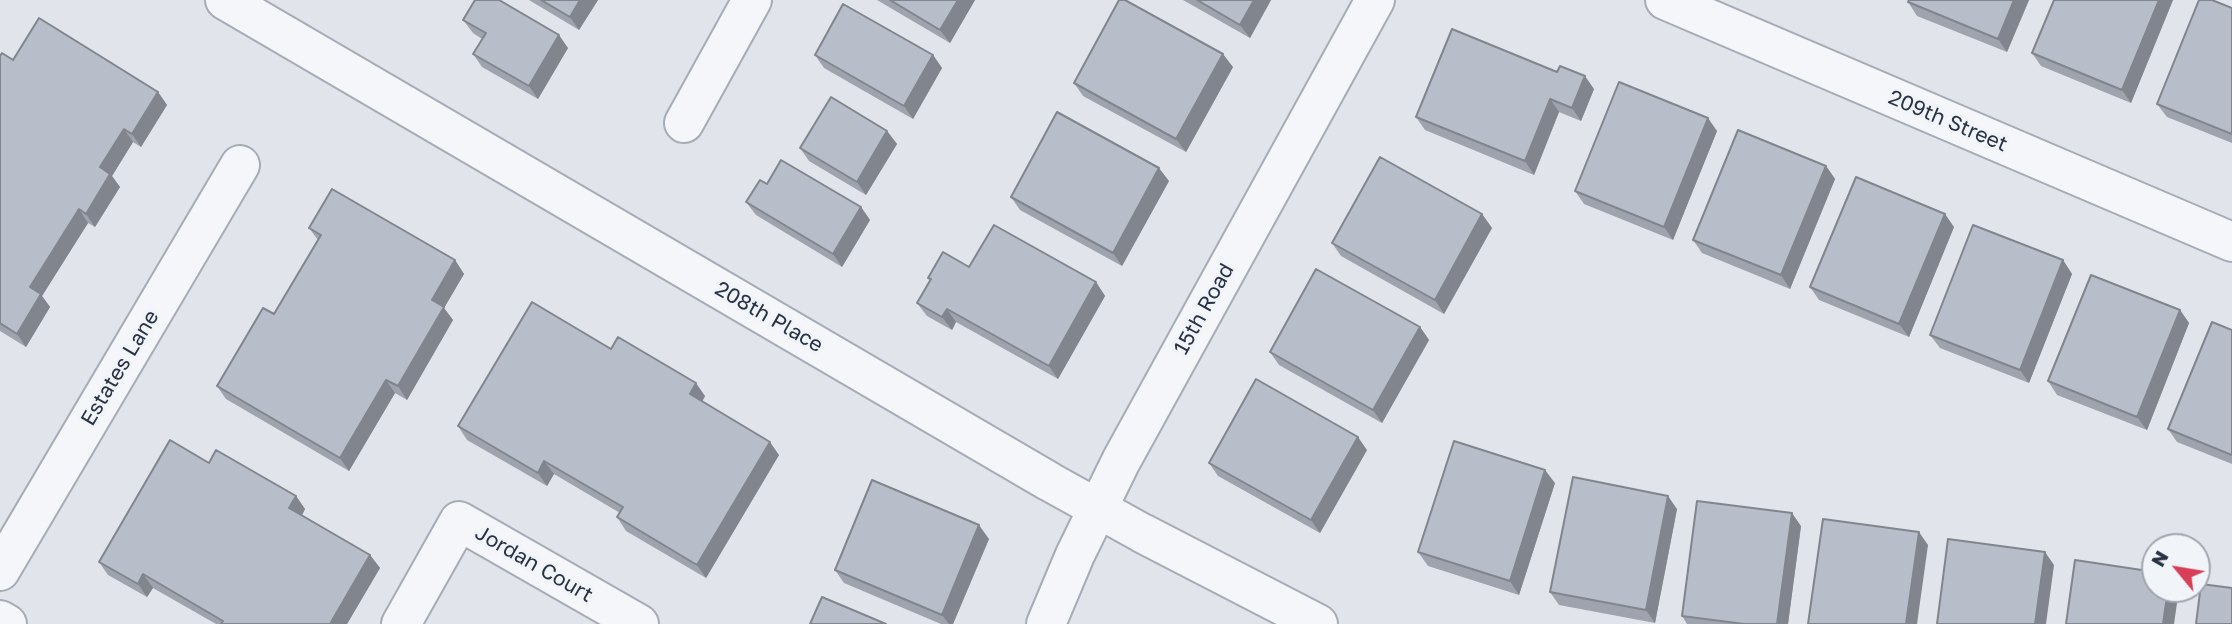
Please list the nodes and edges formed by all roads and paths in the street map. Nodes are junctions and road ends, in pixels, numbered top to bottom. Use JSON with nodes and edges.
{"nodes":[{"id":1,"x":225,"y":0,"type":"edge"},
{"id":2,"x":752,"y":0,"type":"edge"},
{"id":3,"x":1375,"y":0,"type":"edge"},
{"id":4,"x":1665,"y":0,"type":"edge"},
{"id":5,"x":684,"y":123,"type":"dead end"},
{"id":6,"x":240,"y":165,"type":"dead end"},
{"id":7,"x":2232,"y":242,"type":"edge"},
{"id":8,"x":1097,"y":508,"type":"junction"},
{"id":9,"x":0,"y":571,"type":"edge"},
{"id":10,"x":0,"y":620,"type":"edge"},
{"id":11,"x":8,"y":624,"type":"edge"},
{"id":12,"x":401,"y":624,"type":"edge"},
{"id":13,"x":639,"y":624,"type":"edge"},
{"id":14,"x":1046,"y":624,"type":"edge"},
{"id":15,"x":1318,"y":624,"type":"edge"}],
"edges":[{"from":1,"to":8,"type":"street","name":"208th Place"},
{"from":2,"to":5,"type":"street"},
{"from":3,"to":8,"type":"street","name":"15th Road"},
{"from":4,"to":7,"type":"street","name":"209th Street"},
{"from":6,"to":9,"type":"street","name":"Estates Lane"},
{"from":8,"to":14,"type":"street","name":"15th Road"},
{"from":8,"to":15,"type":"street","name":"208th Place"},
{"from":10,"to":11,"type":"street"},
{"from":12,"to":13,"type":"street","name":"Jordan Court"}]}
